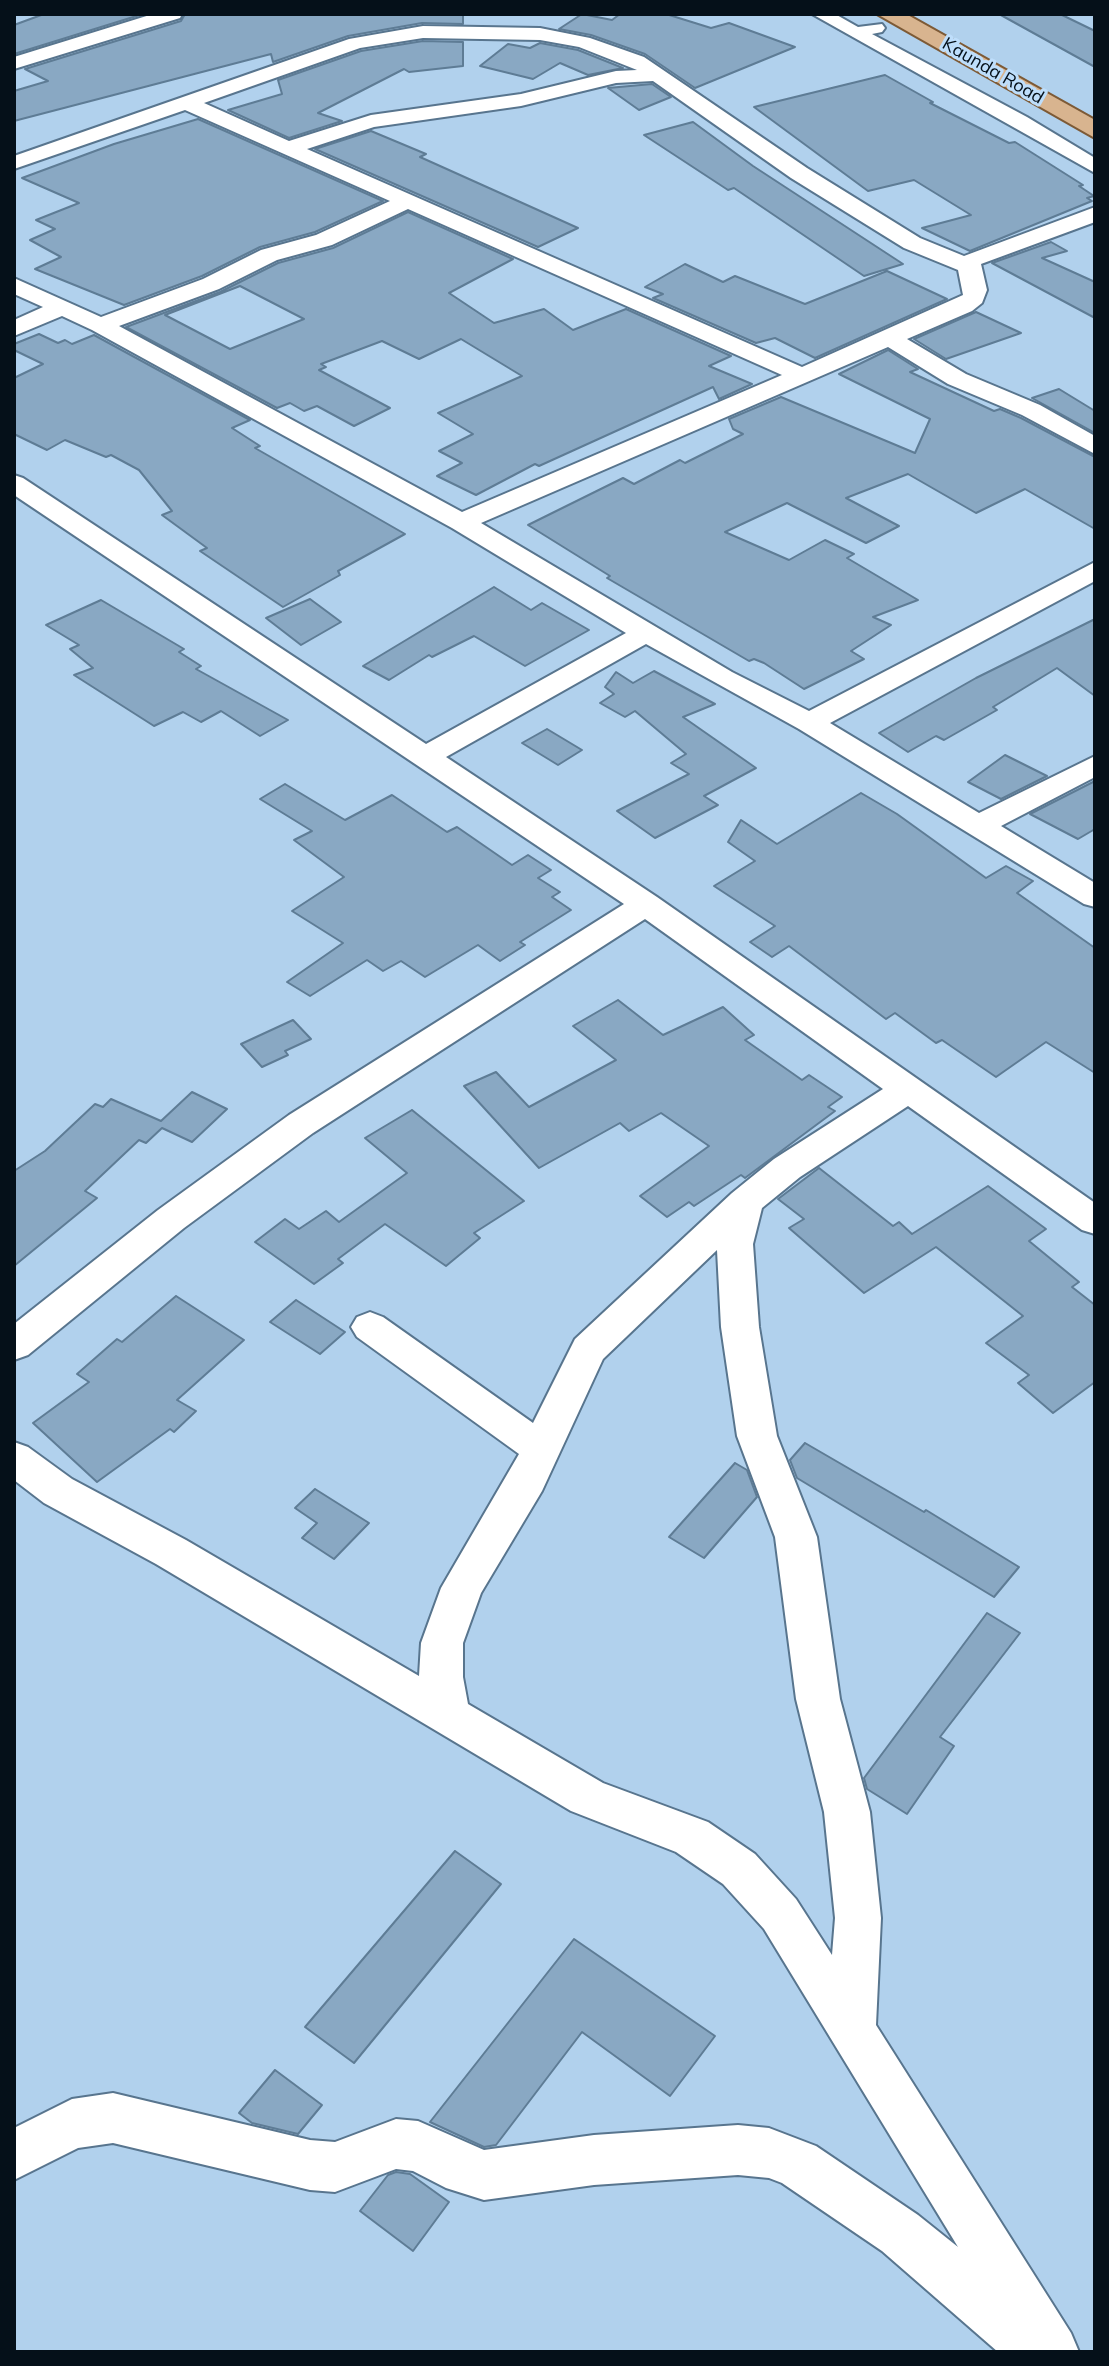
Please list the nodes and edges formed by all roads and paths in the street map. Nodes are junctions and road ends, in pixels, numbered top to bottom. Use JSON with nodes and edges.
{"nodes":[{"id":1,"x":562,"y":14,"type":"edge"},
{"id":2,"x":821,"y":14,"type":"edge"},
{"id":3,"x":160,"y":15,"type":"edge"},
{"id":4,"x":897,"y":18,"type":"edge"},
{"id":5,"x":855,"y":33,"type":"junction"},
{"id":6,"x":540,"y":34,"type":"junction"},
{"id":7,"x":948,"y":45,"type":"junction"},
{"id":8,"x":901,"y":56,"type":"junction"},
{"id":9,"x":14,"y":63,"type":"edge"},
{"id":10,"x":661,"y":75,"type":"junction"},
{"id":11,"x":184,"y":102,"type":"junction"},
{"id":12,"x":1095,"y":130,"type":"edge"},
{"id":13,"x":289,"y":148,"type":"junction"},
{"id":14,"x":14,"y":163,"type":"edge"},
{"id":15,"x":1095,"y":167,"type":"edge"},
{"id":16,"x":409,"y":200,"type":"junction"},
{"id":17,"x":1095,"y":214,"type":"edge"},
{"id":18,"x":968,"y":266,"type":"junction"},
{"id":19,"x":14,"y":285,"type":"edge"},
{"id":20,"x":61,"y":308,"type":"junction"},
{"id":21,"x":100,"y":325,"type":"junction"},
{"id":22,"x":14,"y":329,"type":"edge"},
{"id":23,"x":889,"y":338,"type":"junction"},
{"id":24,"x":801,"y":375,"type":"junction"},
{"id":25,"x":1095,"y":446,"type":"edge"},
{"id":26,"x":22,"y":498,"type":"edge"},
{"id":27,"x":461,"y":522,"type":"junction"},
{"id":28,"x":1095,"y":570,"type":"edge"},
{"id":29,"x":646,"y":633,"type":"junction"},
{"id":30,"x":809,"y":723,"type":"junction"},
{"id":31,"x":426,"y":756,"type":"junction"},
{"id":32,"x":1095,"y":765,"type":"edge"},
{"id":33,"x":979,"y":825,"type":"junction"},
{"id":34,"x":1095,"y":897,"type":"edge"},
{"id":35,"x":646,"y":904,"type":"junction"},
{"id":36,"x":910,"y":1088,"type":"junction"},
{"id":37,"x":745,"y":1202,"type":"junction"},
{"id":38,"x":1095,"y":1221,"type":"edge"},
{"id":39,"x":370,"y":1327,"type":"dead end"},
{"id":40,"x":14,"y":1345,"type":"edge"},
{"id":41,"x":544,"y":1449,"type":"junction"},
{"id":42,"x":14,"y":1458,"type":"edge"},
{"id":43,"x":448,"y":1716,"type":"junction"},
{"id":44,"x":852,"y":2027,"type":"junction"},
{"id":45,"x":14,"y":2155,"type":"edge"},
{"id":46,"x":1035,"y":2352,"type":"edge"},
{"id":47,"x":1052,"y":2352,"type":"edge"}],
"edges":[{"from":1,"to":6,"type":"street"},
{"from":2,"to":5,"type":"street"},
{"from":3,"to":9,"type":"street"},
{"from":4,"to":5,"type":"street"},
{"from":4,"to":7,"type":"main road","name":"Kaunda Road"},
{"from":5,"to":8,"type":"street"},
{"from":6,"to":10,"type":"street"},
{"from":6,"to":11,"type":"street"},
{"from":7,"to":8,"type":"street"},
{"from":7,"to":12,"type":"main road","name":"Kaunda Road"},
{"from":8,"to":15,"type":"street"},
{"from":10,"to":13,"type":"street"},
{"from":10,"to":18,"type":"street"},
{"from":11,"to":13,"type":"street"},
{"from":11,"to":14,"type":"street"},
{"from":13,"to":16,"type":"street"},
{"from":16,"to":21,"type":"street"},
{"from":16,"to":24,"type":"street"},
{"from":17,"to":18,"type":"street"},
{"from":18,"to":23,"type":"street"},
{"from":19,"to":20,"type":"street"},
{"from":20,"to":21,"type":"street"},
{"from":20,"to":22,"type":"street"},
{"from":21,"to":27,"type":"street"},
{"from":23,"to":24,"type":"street"},
{"from":23,"to":25,"type":"street"},
{"from":24,"to":27,"type":"street"},
{"from":26,"to":31,"type":"street"},
{"from":27,"to":29,"type":"street"},
{"from":28,"to":30,"type":"street"},
{"from":29,"to":30,"type":"street"},
{"from":29,"to":31,"type":"street"},
{"from":30,"to":33,"type":"street"},
{"from":31,"to":35,"type":"street"},
{"from":32,"to":33,"type":"street"},
{"from":33,"to":34,"type":"street"},
{"from":35,"to":36,"type":"street"},
{"from":35,"to":40,"type":"street"},
{"from":36,"to":37,"type":"street"},
{"from":36,"to":38,"type":"street"},
{"from":37,"to":41,"type":"street"},
{"from":37,"to":44,"type":"street"},
{"from":39,"to":41,"type":"street"},
{"from":41,"to":43,"type":"street"},
{"from":42,"to":43,"type":"street"},
{"from":43,"to":44,"type":"street"},
{"from":44,"to":47,"type":"street"},
{"from":45,"to":46,"type":"street"}]}
